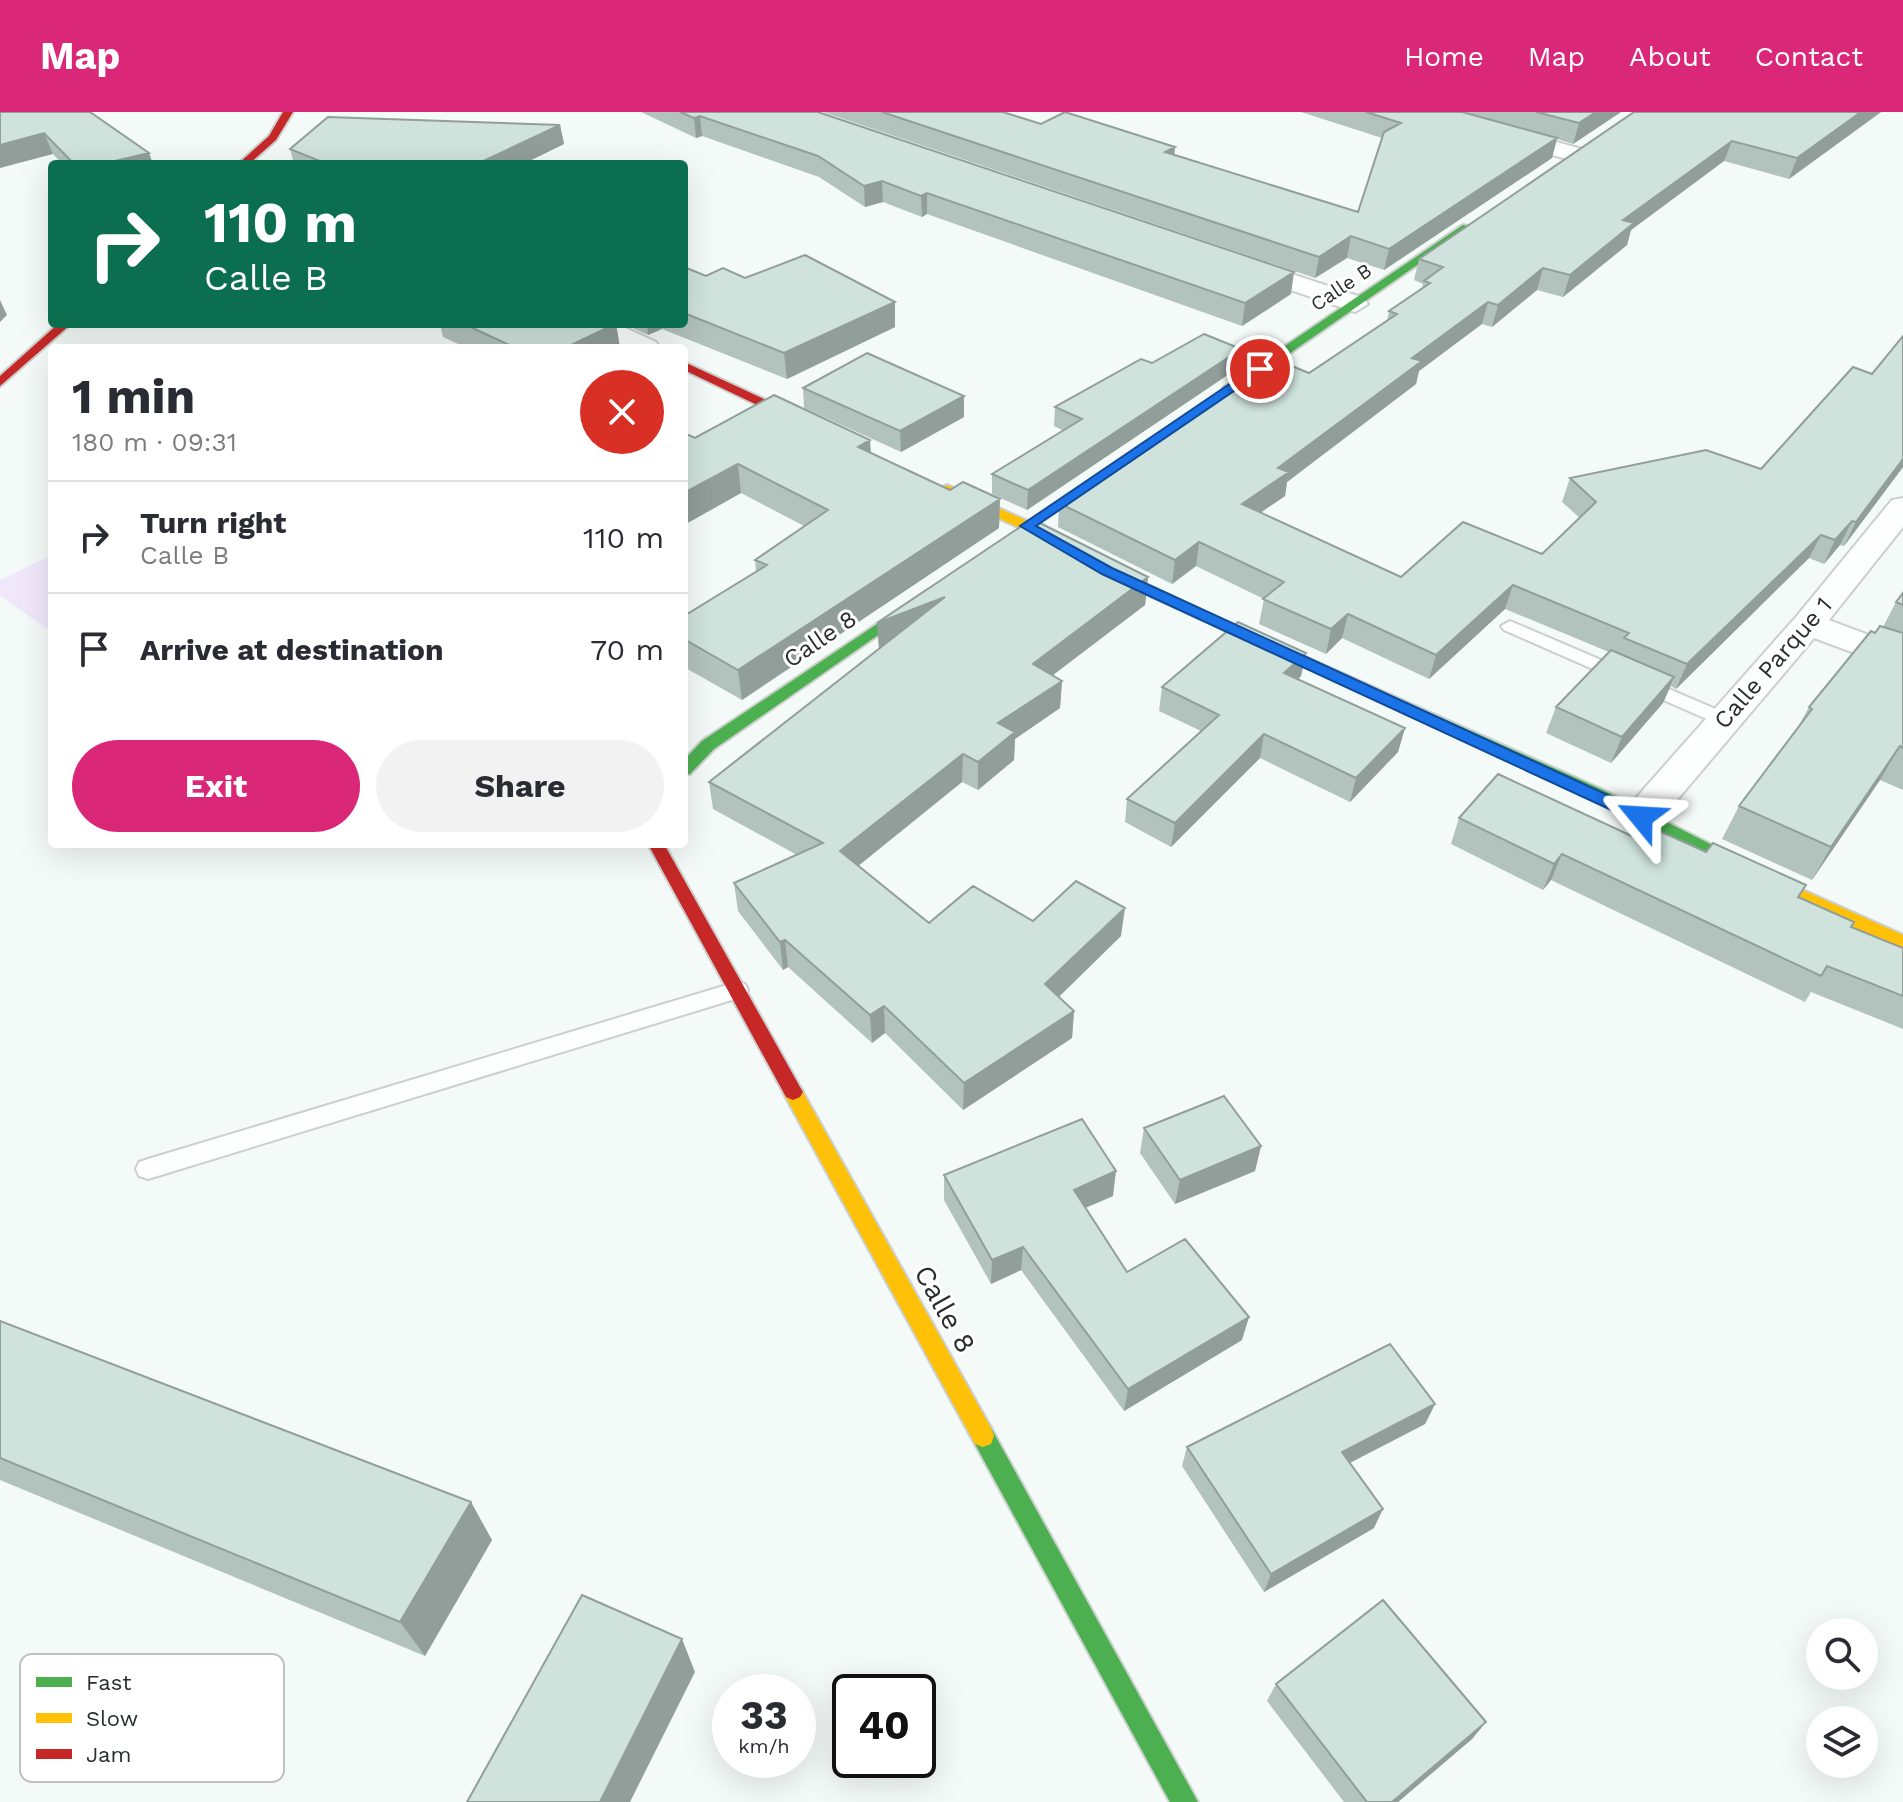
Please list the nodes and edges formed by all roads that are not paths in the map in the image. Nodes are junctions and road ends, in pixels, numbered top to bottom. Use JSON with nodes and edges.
{"nodes":[{"id":1,"x":288,"y":112,"type":"edge"},
{"id":2,"x":1422,"y":112,"type":"edge"},
{"id":3,"x":1580,"y":150,"type":"joint"},
{"id":4,"x":248,"y":160,"type":"edge"},
{"id":5,"x":1548,"y":172,"type":"edge"},
{"id":6,"x":1484,"y":216,"type":"edge"},
{"id":7,"x":1222,"y":259,"type":"edge"},
{"id":8,"x":1355,"y":304,"type":"junction"},
{"id":9,"x":61,"y":328,"type":"edge"},
{"id":10,"x":604,"y":328,"type":"edge"},
{"id":11,"x":638,"y":344,"type":"edge"},
{"id":12,"x":688,"y":368,"type":"edge"},
{"id":13,"x":0,"y":382,"type":"edge"},
{"id":14,"x":1217,"y":398,"type":"edge"},
{"id":15,"x":827,"y":433,"type":"edge"},
{"id":16,"x":927,"y":480,"type":"edge"},
{"id":17,"x":1903,"y":507,"type":"edge"},
{"id":18,"x":938,"y":588,"type":"edge"},
{"id":19,"x":1808,"y":624,"type":"junction"},
{"id":20,"x":1510,"y":626,"type":"dead end"},
{"id":21,"x":1903,"y":660,"type":"edge"},
{"id":22,"x":1725,"y":720,"type":"junction"},
{"id":23,"x":688,"y":766,"type":"edge"},
{"id":24,"x":1641,"y":817,"type":"junction"},
{"id":25,"x":658,"y":848,"type":"edge"},
{"id":26,"x":1903,"y":943,"type":"edge"},
{"id":27,"x":737,"y":990,"type":"junction"},
{"id":28,"x":148,"y":1169,"type":"dead end"},
{"id":29,"x":1185,"y":1802,"type":"edge"}],
"edges":[{"from":1,"to":4,"type":"street"},
{"from":2,"to":3,"type":"street"},
{"from":3,"to":5,"type":"street"},
{"from":6,"to":8,"type":"street","name":"Calle B"},
{"from":7,"to":8,"type":"street"},
{"from":8,"to":14,"type":"street","name":"Calle B"},
{"from":9,"to":13,"type":"street"},
{"from":10,"to":11,"type":"street"},
{"from":12,"to":15,"type":"street"},
{"from":16,"to":24,"type":"street"},
{"from":17,"to":19,"type":"street","name":"Calle Parque 1"},
{"from":18,"to":23,"type":"street","name":"Calle 8"},
{"from":19,"to":21,"type":"street"},
{"from":19,"to":22,"type":"street","name":"Calle Parque 1"},
{"from":20,"to":22,"type":"lane"},
{"from":22,"to":24,"type":"street","name":"Calle Parque 1"},
{"from":24,"to":26,"type":"street"},
{"from":25,"to":27,"type":"street","name":"Calle 8"},
{"from":27,"to":28,"type":"lane"},
{"from":27,"to":29,"type":"street","name":"Calle 8"}]}
